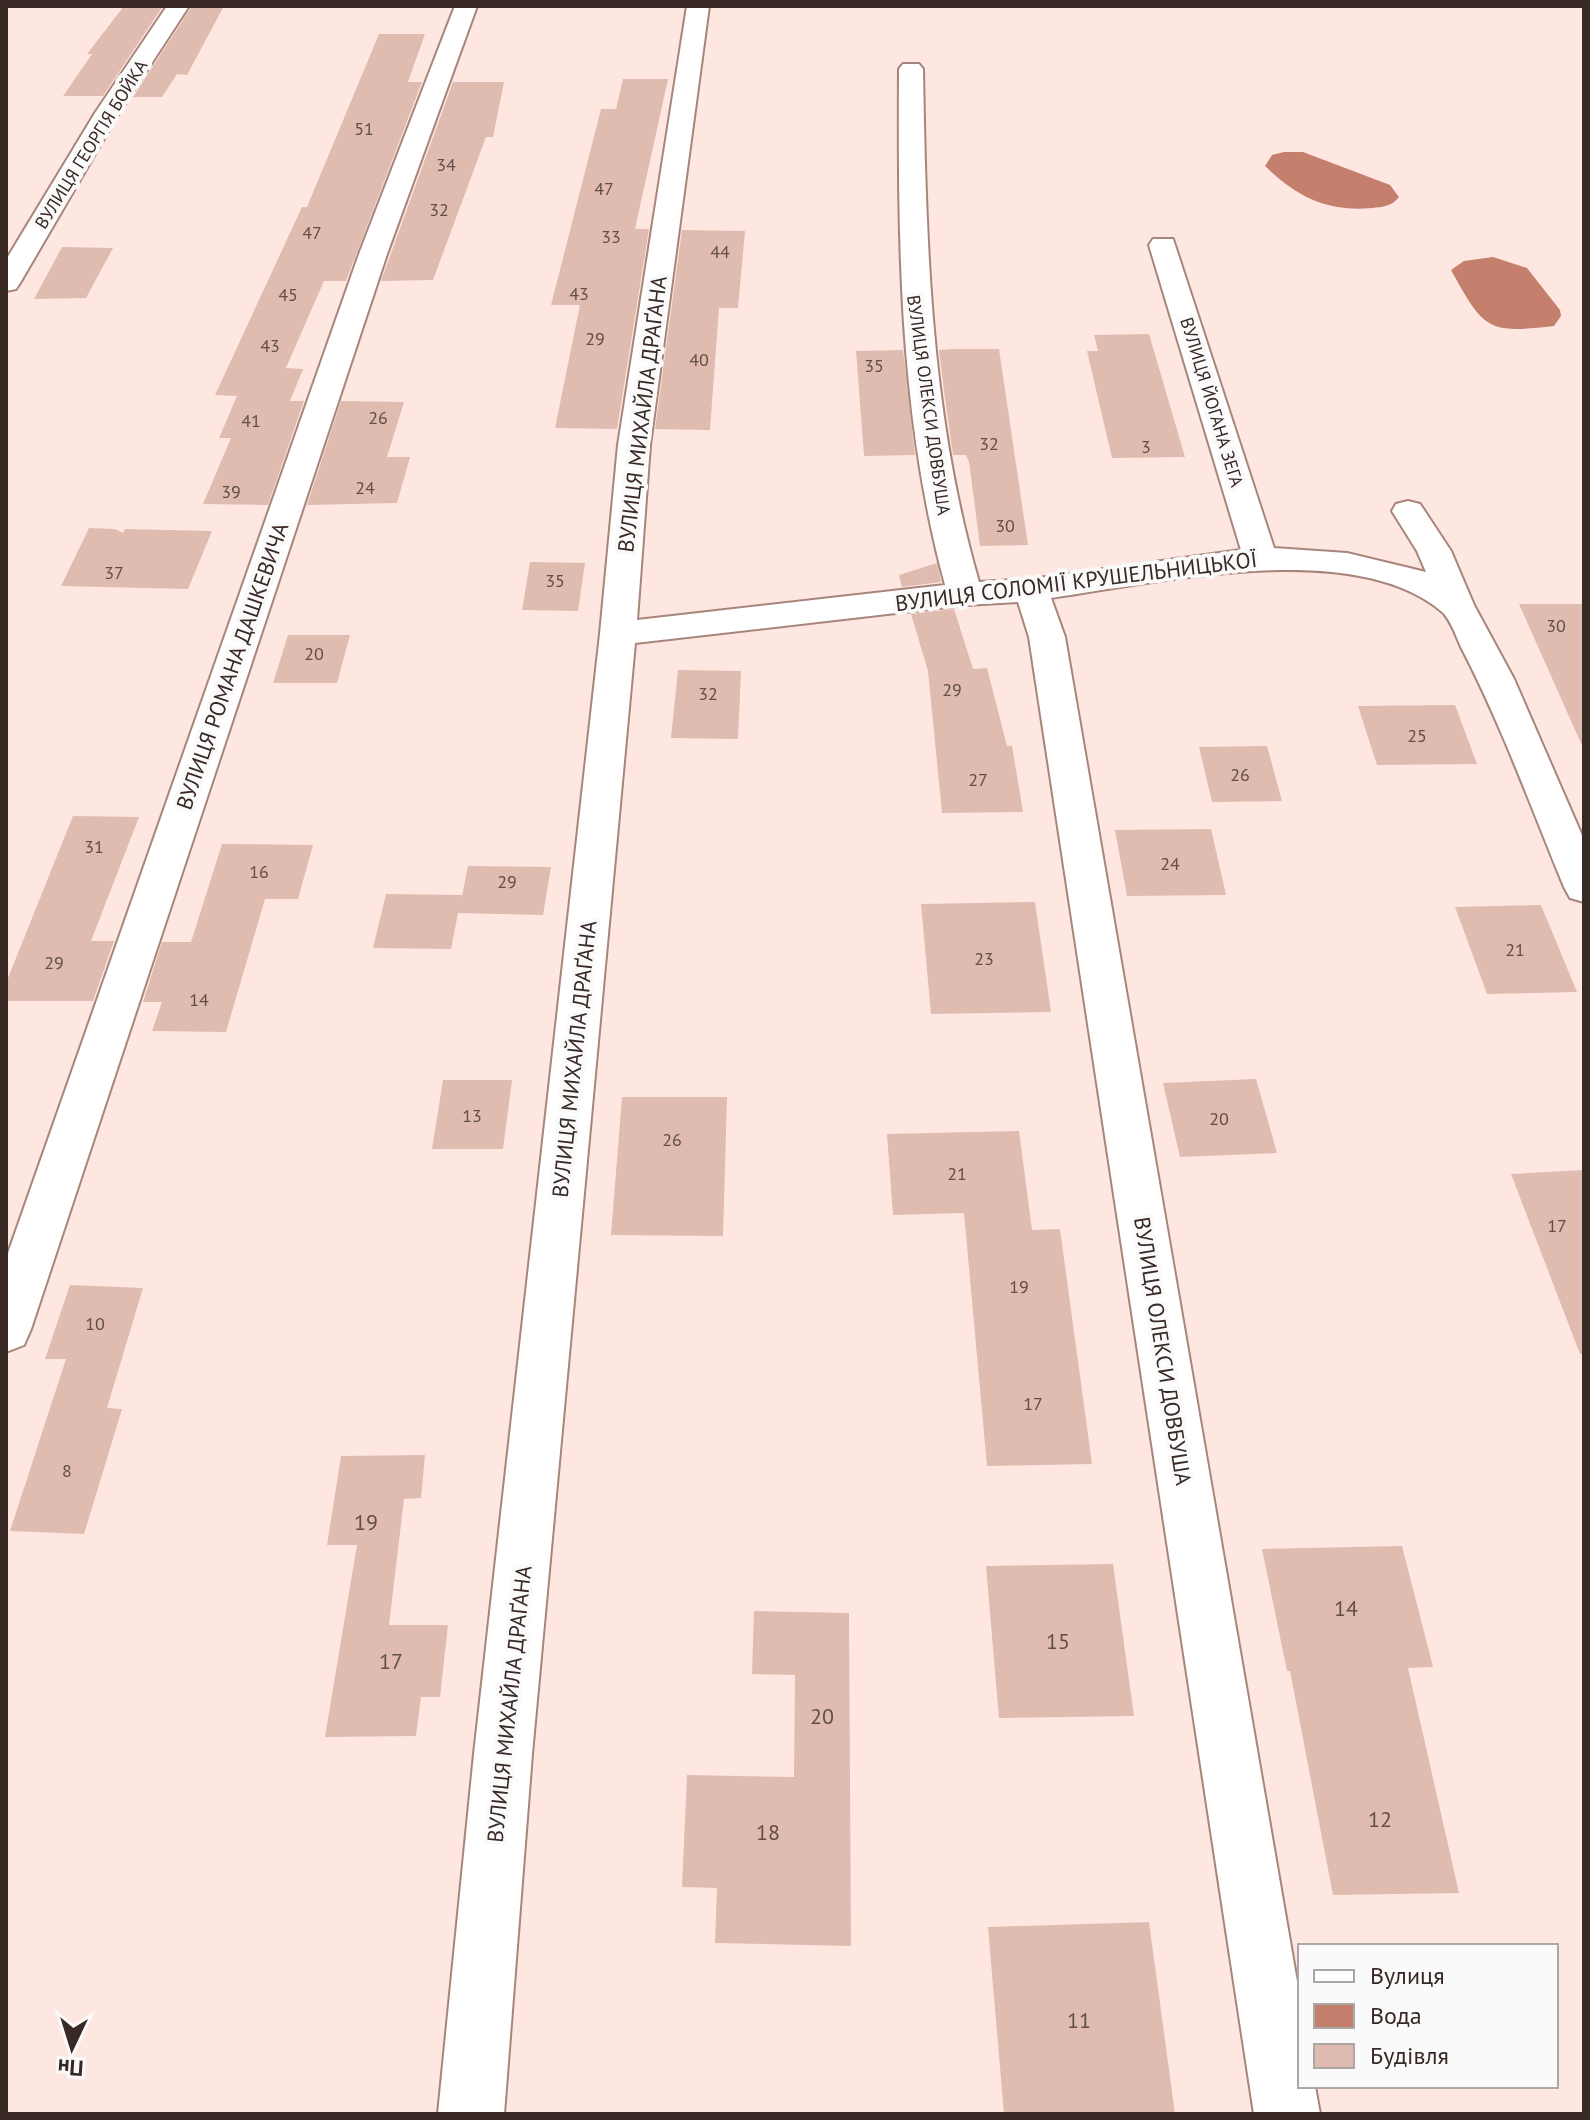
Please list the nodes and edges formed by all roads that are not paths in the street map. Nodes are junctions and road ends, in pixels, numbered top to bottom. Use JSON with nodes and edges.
{"nodes":[{"id":1,"x":178,"y":6,"type":"edge"},
{"id":2,"x":466,"y":6,"type":"edge"},
{"id":3,"x":698,"y":6,"type":"edge"},
{"id":4,"x":911,"y":69,"type":"dead end"},
{"id":5,"x":1163,"y":245,"type":"dead end"},
{"id":6,"x":6,"y":283,"type":"edge"},
{"id":7,"x":1408,"y":511,"type":"dead end"},
{"id":8,"x":1260,"y":558,"type":"junction"},
{"id":9,"x":1031,"y":590,"type":"junction"},
{"id":10,"x":965,"y":594,"type":"junction"},
{"id":11,"x":1457,"y":605,"type":"junction"},
{"id":12,"x":618,"y":634,"type":"junction"},
{"id":13,"x":1584,"y":887,"type":"edge"},
{"id":14,"x":6,"y":1329,"type":"edge"},
{"id":15,"x":471,"y":2114,"type":"edge"},
{"id":16,"x":1287,"y":2114,"type":"edge"}],
"edges":[{"from":1,"to":6,"type":"street","name":"ВУЛИЦЯ ГЕОРГІЯ БОЙКА"},
{"from":2,"to":14,"type":"street","name":"ВУЛИЦЯ РОМАНА ДАШКЕВИЧА"},
{"from":3,"to":12,"type":"street","name":"ВУЛИЦЯ МИХАЙЛА ДРАҐАНА"},
{"from":4,"to":10,"type":"street","name":"ВУЛИЦЯ ОЛЕКСИ ДОВБУША"},
{"from":5,"to":8,"type":"street","name":"ВУЛИЦЯ ЙОГАНА ЗЕГА"},
{"from":7,"to":11,"type":"street"},
{"from":8,"to":9,"type":"street","name":"ВУЛИЦЯ СОЛОМІЇ КРУШЕЛЬНИЦЬКОЇ"},
{"from":8,"to":11,"type":"street","name":"ВУЛИЦЯ СОЛОМІЇ КРУШЕЛЬНИЦЬКОЇ"},
{"from":9,"to":10,"type":"street","name":"ВУЛИЦЯ СОЛОМІЇ КРУШЕЛЬНИЦЬКОЇ"},
{"from":9,"to":16,"type":"street","name":"ВУЛИЦЯ ОЛЕКСИ ДОВБУША"},
{"from":10,"to":12,"type":"street","name":"ВУЛИЦЯ СОЛОМІЇ КРУШЕЛЬНИЦЬКОЇ"},
{"from":11,"to":13,"type":"street"},
{"from":12,"to":15,"type":"street","name":"ВУЛИЦЯ МИХАЙЛА ДРАҐАНА"}]}
